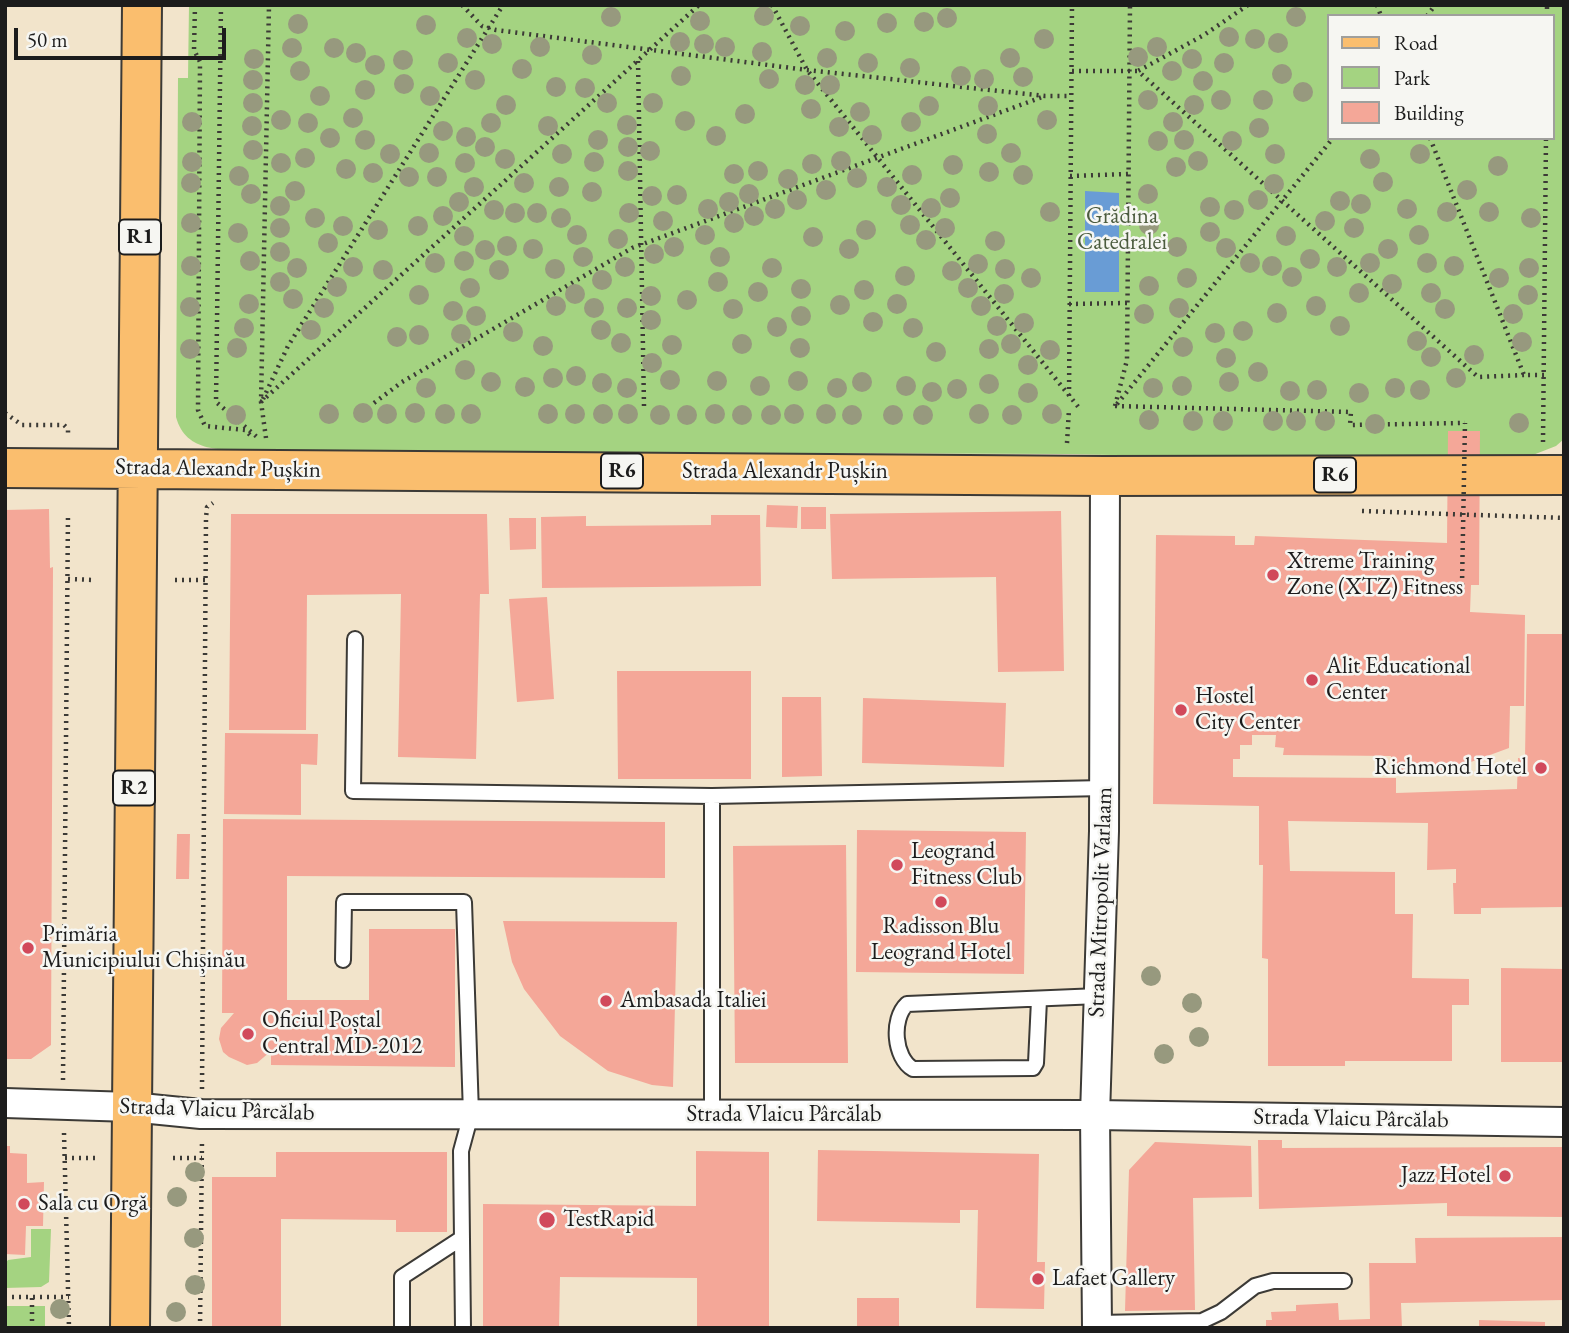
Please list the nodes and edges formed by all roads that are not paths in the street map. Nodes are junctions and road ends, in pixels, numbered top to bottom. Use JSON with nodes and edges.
{"nodes":[{"id":1,"x":142,"y":5,"type":"edge"},
{"id":2,"x":1553,"y":463,"type":"edge"},
{"id":3,"x":5,"y":468,"type":"edge"},
{"id":4,"x":139,"y":468,"type":"junction"},
{"id":5,"x":1105,"y":476,"type":"junction"},
{"id":6,"x":355,"y":639,"type":"dead end"},
{"id":7,"x":1105,"y":788,"type":"junction"},
{"id":8,"x":712,"y":796,"type":"junction"},
{"id":9,"x":343,"y":960,"type":"dead end"},
{"id":10,"x":1099,"y":996,"type":"junction"},
{"id":11,"x":1039,"y":1000,"type":"junction"},
{"id":12,"x":5,"y":1103,"type":"edge"},
{"id":13,"x":131,"y":1107,"type":"junction"},
{"id":14,"x":471,"y":1114,"type":"junction"},
{"id":15,"x":712,"y":1115,"type":"junction"},
{"id":16,"x":1095,"y":1115,"type":"junction"},
{"id":17,"x":1564,"y":1122,"type":"edge"},
{"id":18,"x":462,"y":1238,"type":"junction"},
{"id":19,"x":1344,"y":1281,"type":"dead end"},
{"id":20,"x":1097,"y":1326,"type":"edge"},
{"id":21,"x":130,"y":1328,"type":"edge"},
{"id":22,"x":401,"y":1328,"type":"edge"},
{"id":23,"x":463,"y":1328,"type":"edge"}],
"edges":[{"from":1,"to":4,"type":"main road","number":"R1"},
{"from":2,"to":5,"type":"main road","name":"Strada Alexandr Pușkin","number":"R6"},
{"from":3,"to":4,"type":"main road","name":"Strada Alexandr Pușkin"},
{"from":4,"to":5,"type":"main road","name":"Strada Alexandr Pușkin","number":"R6"},
{"from":4,"to":13,"type":"main road","number":"R2"},
{"from":5,"to":7,"type":"street","name":"Strada Mitropolit Varlaam"},
{"from":6,"to":8,"type":"lane"},
{"from":7,"to":8,"type":"lane"},
{"from":7,"to":10,"type":"street","name":"Strada Mitropolit Varlaam"},
{"from":8,"to":15,"type":"lane"},
{"from":9,"to":14,"type":"lane"},
{"from":10,"to":11,"type":"lane"},
{"from":10,"to":16,"type":"street","name":"Strada Mitropolit Varlaam"},
{"from":11,"to":11,"type":"lane"},
{"from":12,"to":13,"type":"street","name":"Strada Vlaicu Pârcălab"},
{"from":13,"to":14,"type":"street","name":"Strada Vlaicu Pârcălab"},
{"from":13,"to":21,"type":"main road","number":"R2"},
{"from":14,"to":15,"type":"street","name":"Strada Vlaicu Pârcălab"},
{"from":14,"to":18,"type":"lane"},
{"from":15,"to":16,"type":"street","name":"Strada Vlaicu Pârcălab"},
{"from":16,"to":17,"type":"street","name":"Strada Vlaicu Pârcălab"},
{"from":16,"to":20,"type":"street","name":"Strada Mitropolit Varlaam"},
{"from":18,"to":22,"type":"lane"},
{"from":18,"to":23,"type":"lane"},
{"from":19,"to":20,"type":"lane"}]}
